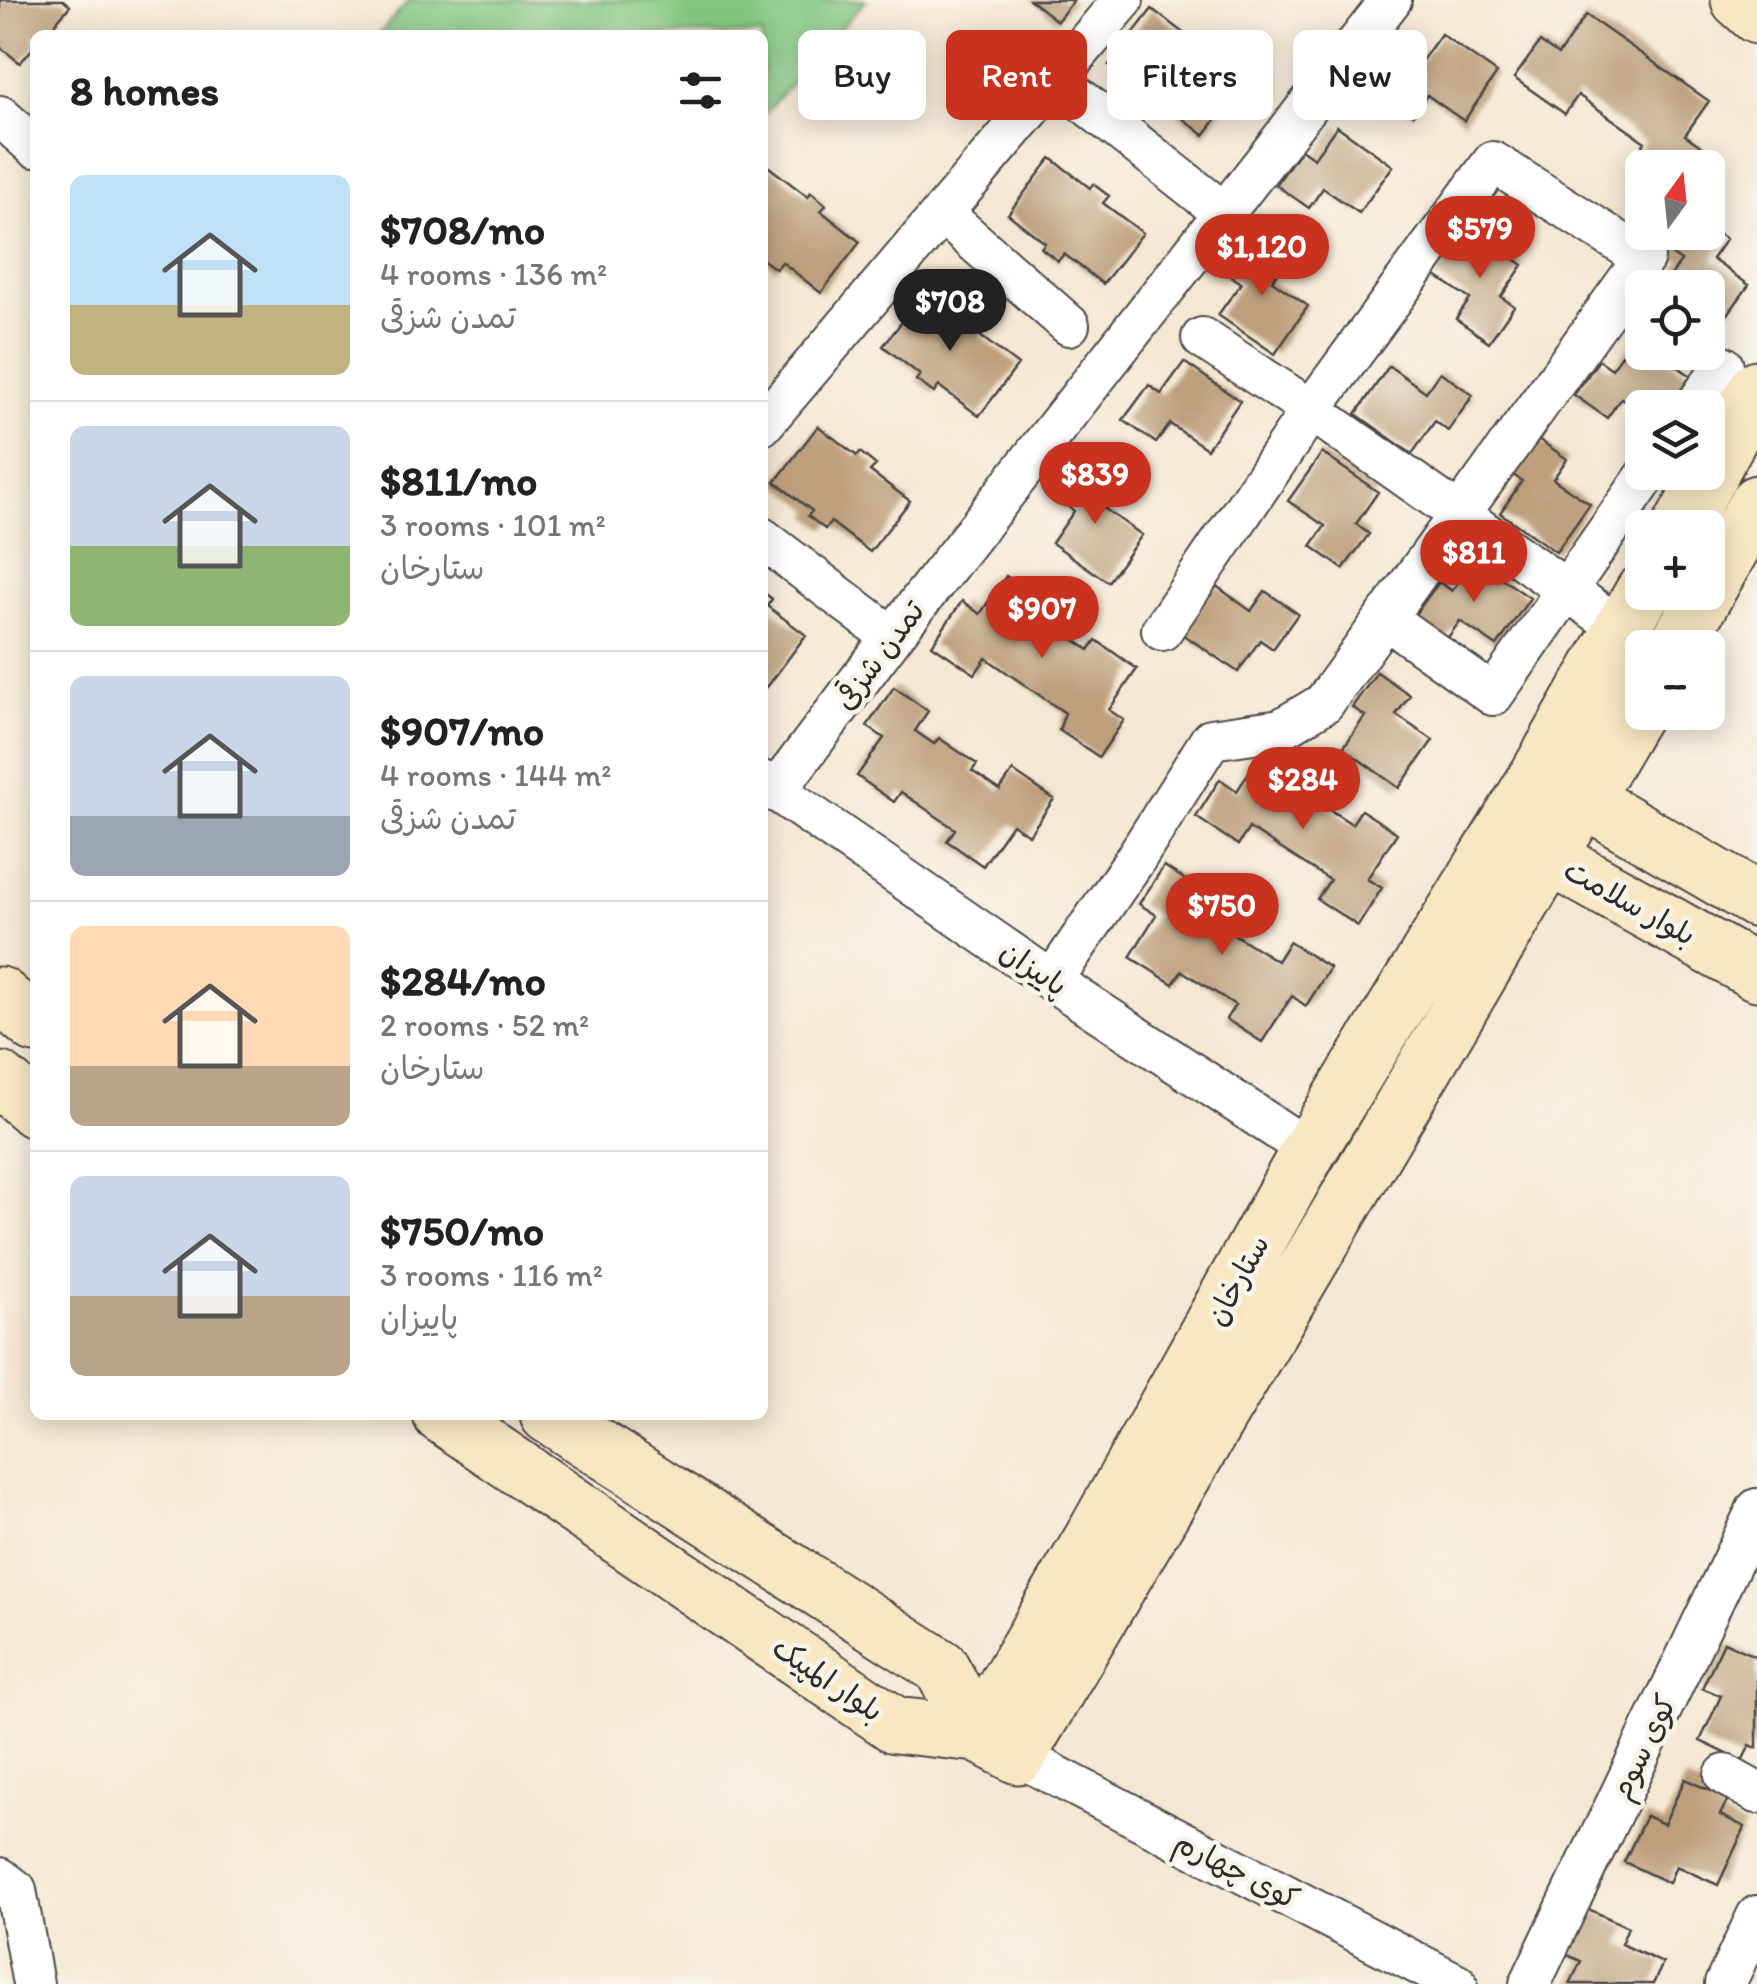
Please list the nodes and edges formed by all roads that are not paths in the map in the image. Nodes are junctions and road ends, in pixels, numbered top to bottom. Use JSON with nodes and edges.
{"nodes":[{"id":1,"x":1123,"y":0,"type":"edge"},
{"id":2,"x":1391,"y":0,"type":"edge"},
{"id":3,"x":1739,"y":0,"type":"edge"},
{"id":4,"x":1757,"y":16,"type":"edge"},
{"id":5,"x":1087,"y":43,"type":"edge"},
{"id":6,"x":1087,"y":104,"type":"edge"},
{"id":7,"x":0,"y":116,"type":"edge"},
{"id":8,"x":1022,"y":120,"type":"edge"},
{"id":9,"x":30,"y":143,"type":"edge"},
{"id":10,"x":1224,"y":212,"type":"junction"},
{"id":11,"x":942,"y":213,"type":"junction"},
{"id":12,"x":1069,"y":325,"type":"dead end"},
{"id":13,"x":1202,"y":338,"type":"dead end"},
{"id":14,"x":1740,"y":377,"type":"edge"},
{"id":15,"x":1311,"y":410,"type":"junction"},
{"id":16,"x":768,"y":419,"type":"edge"},
{"id":17,"x":1636,"y":490,"type":"edge"},
{"id":18,"x":1757,"y":503,"type":"edge"},
{"id":19,"x":1687,"y":510,"type":"edge"},
{"id":20,"x":1460,"y":516,"type":"junction"},
{"id":21,"x":768,"y":543,"type":"edge"},
{"id":22,"x":1567,"y":590,"type":"junction"},
{"id":23,"x":1632,"y":611,"type":"edge"},
{"id":24,"x":1385,"y":618,"type":"junction"},
{"id":25,"x":1162,"y":630,"type":"dead end"},
{"id":26,"x":1685,"y":630,"type":"edge"},
{"id":27,"x":892,"y":637,"type":"junction"},
{"id":28,"x":1625,"y":718,"type":"edge"},
{"id":29,"x":769,"y":786,"type":"edge"},
{"id":30,"x":1561,"y":786,"type":"junction"},
{"id":31,"x":1526,"y":844,"type":"junction"},
{"id":32,"x":1757,"y":900,"type":"edge"},
{"id":33,"x":1757,"y":973,"type":"edge"},
{"id":34,"x":1052,"y":981,"type":"junction"},
{"id":35,"x":0,"y":995,"type":"edge"},
{"id":36,"x":30,"y":1020,"type":"edge"},
{"id":37,"x":0,"y":1080,"type":"edge"},
{"id":38,"x":30,"y":1106,"type":"edge"},
{"id":39,"x":1309,"y":1150,"type":"junction"},
{"id":40,"x":449,"y":1420,"type":"edge"},
{"id":41,"x":556,"y":1420,"type":"edge"},
{"id":42,"x":1757,"y":1510,"type":"edge"},
{"id":43,"x":998,"y":1745,"type":"junction"},
{"id":44,"x":8,"y":1884,"type":"edge"},
{"id":45,"x":1757,"y":1916,"type":"edge"},
{"id":46,"x":33,"y":1984,"type":"edge"},
{"id":47,"x":1457,"y":1984,"type":"edge"},
{"id":48,"x":1530,"y":1984,"type":"edge"},
{"id":49,"x":1725,"y":1984,"type":"edge"}],
"edges":[{"from":1,"to":5,"type":"street"},
{"from":2,"to":10,"type":"street","name":"تمدن شزقی"},
{"from":3,"to":4,"type":"main road"},
{"from":6,"to":10,"type":"street"},
{"from":7,"to":9,"type":"street"},
{"from":8,"to":11,"type":"street"},
{"from":10,"to":27,"type":"street","name":"تمدن شزقی"},
{"from":11,"to":12,"type":"street"},
{"from":11,"to":16,"type":"street"},
{"from":13,"to":15,"type":"street"},
{"from":14,"to":19,"type":"main road"},
{"from":15,"to":20,"type":"street"},
{"from":15,"to":20,"type":"street"},
{"from":15,"to":25,"type":"street"},
{"from":17,"to":22,"type":"street"},
{"from":18,"to":26,"type":"main road"},
{"from":20,"to":22,"type":"street"},
{"from":20,"to":24,"type":"street"},
{"from":21,"to":27,"type":"street"},
{"from":22,"to":23,"type":"street"},
{"from":22,"to":24,"type":"street"},
{"from":23,"to":30,"type":"main road"},
{"from":24,"to":34,"type":"street"},
{"from":27,"to":29,"type":"street","name":"تمدن شزقی"},
{"from":28,"to":30,"type":"main road"},
{"from":29,"to":34,"type":"street","name":"پاییزان"},
{"from":30,"to":31,"type":"main road"},
{"from":30,"to":32,"type":"main road"},
{"from":31,"to":33,"type":"main road","name":"بلوار سلامت"},
{"from":31,"to":39,"type":"main road","name":"ستارخان"},
{"from":31,"to":43,"type":"main road","name":"ستارخان"},
{"from":34,"to":39,"type":"street","name":"پاییزان"},
{"from":35,"to":36,"type":"main road"},
{"from":37,"to":38,"type":"main road"},
{"from":39,"to":43,"type":"main road","name":"ستارخان"},
{"from":40,"to":43,"type":"main road","name":"بلوار المپیک"},
{"from":41,"to":43,"type":"main road"},
{"from":42,"to":48,"type":"street","name":"کوی سوم"},
{"from":43,"to":47,"type":"street","name":"کوی چهارم"},
{"from":44,"to":46,"type":"street"},
{"from":45,"to":49,"type":"street"}]}
